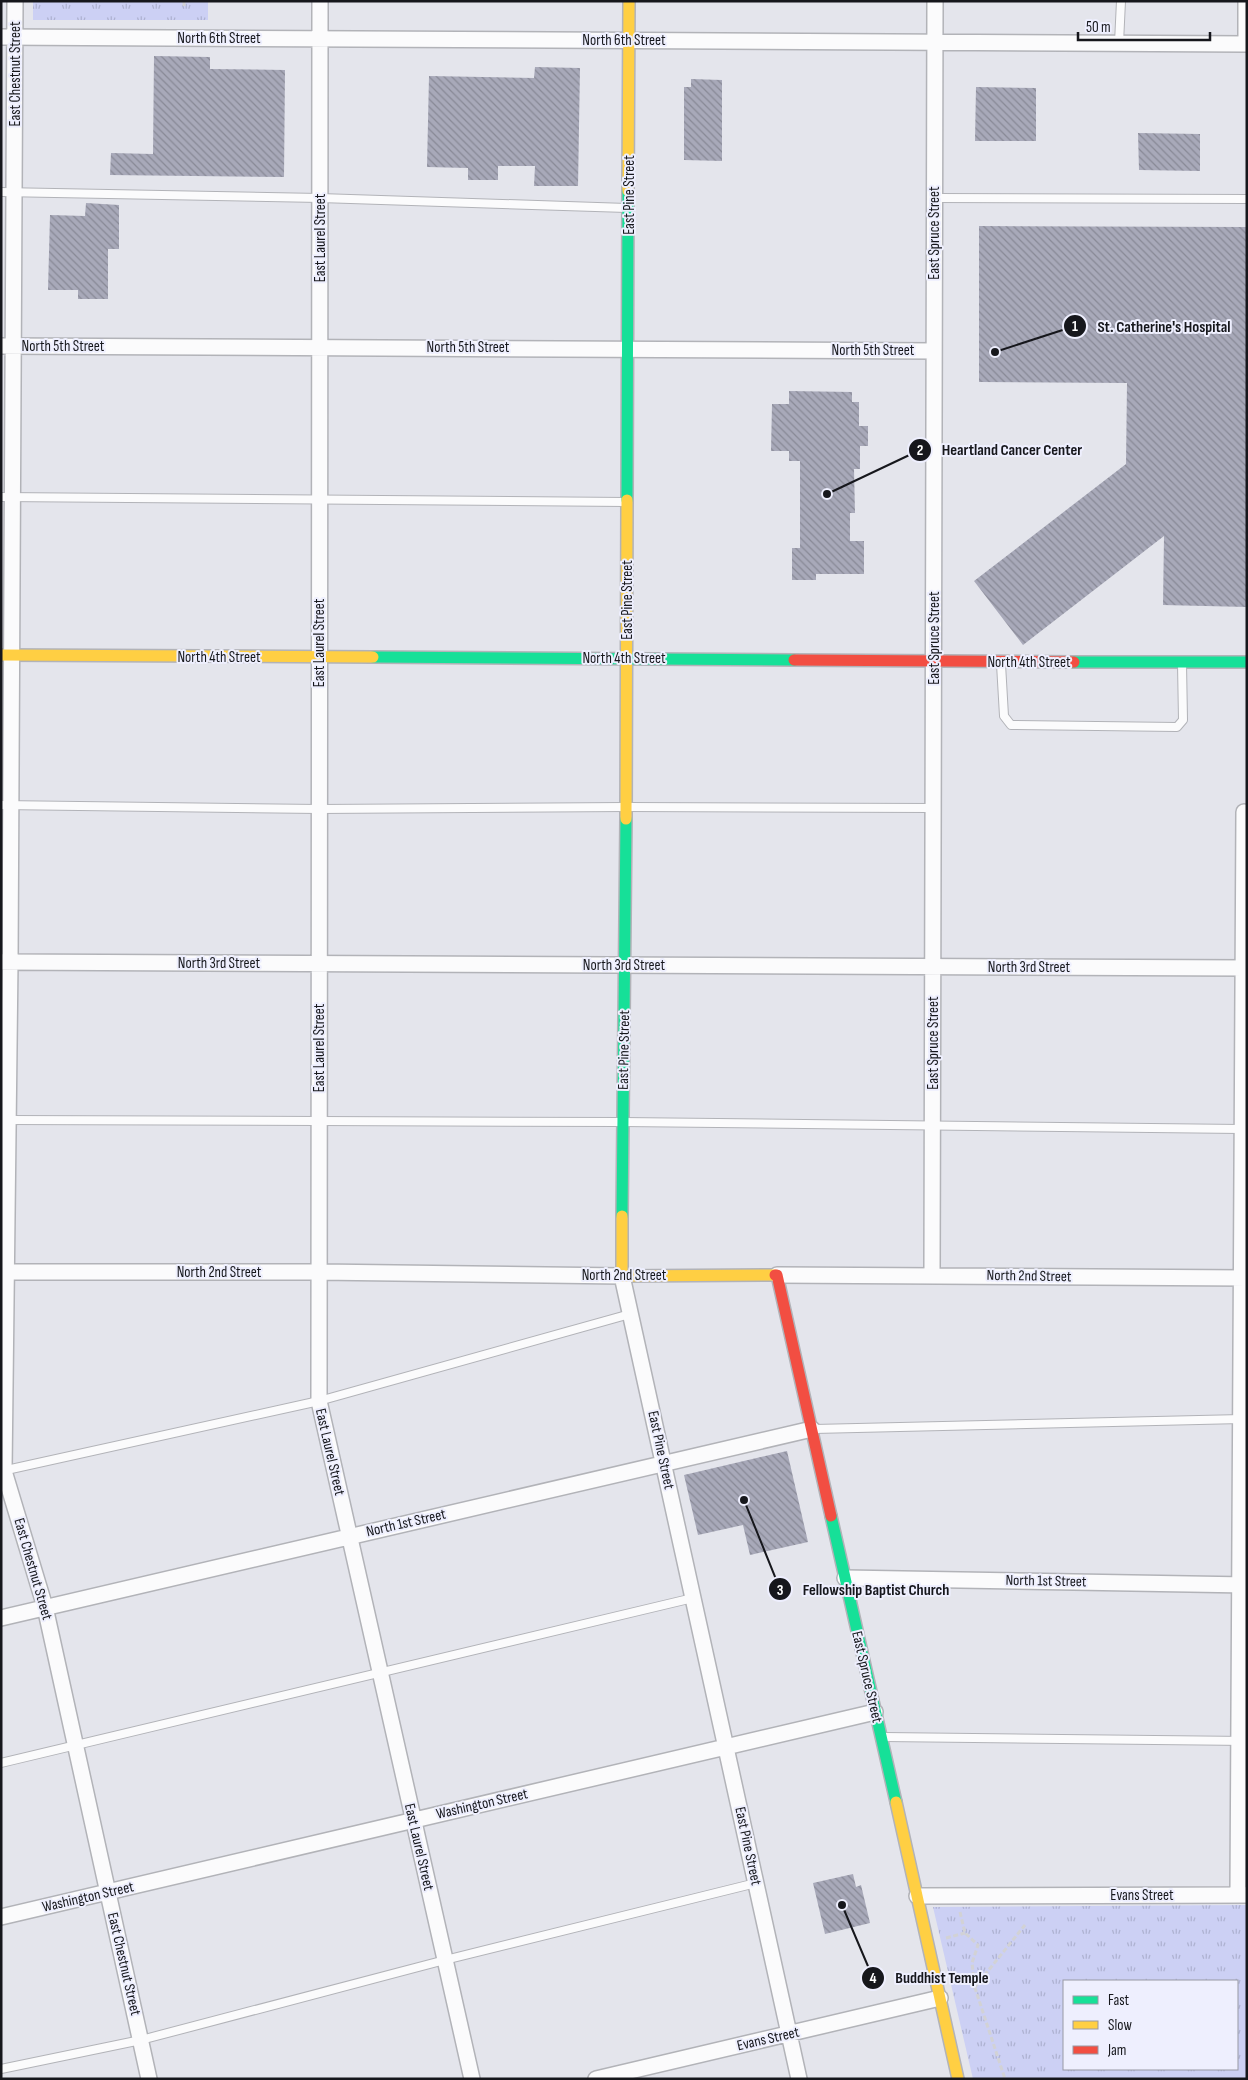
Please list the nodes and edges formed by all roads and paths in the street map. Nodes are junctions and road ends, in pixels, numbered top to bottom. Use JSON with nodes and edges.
{"nodes":[{"id":1,"x":15,"y":1,"type":"edge"},
{"id":2,"x":184,"y":1,"type":"edge"},
{"id":3,"x":320,"y":1,"type":"edge"},
{"id":4,"x":629,"y":1,"type":"edge"},
{"id":5,"x":935,"y":1,"type":"edge"},
{"id":6,"x":1121,"y":1,"type":"edge"},
{"id":7,"x":1246,"y":1,"type":"edge"},
{"id":8,"x":184,"y":6,"type":"dead end"},
{"id":9,"x":8,"y":37,"type":"edge"},
{"id":10,"x":320,"y":38,"type":"junction"},
{"id":11,"x":629,"y":40,"type":"junction"},
{"id":12,"x":935,"y":42,"type":"junction"},
{"id":13,"x":1119,"y":43,"type":"junction"},
{"id":14,"x":1247,"y":44,"type":"edge"},
{"id":15,"x":8,"y":192,"type":"edge"},
{"id":16,"x":320,"y":198,"type":"junction"},
{"id":17,"x":934,"y":198,"type":"junction"},
{"id":18,"x":1247,"y":199,"type":"edge"},
{"id":19,"x":629,"y":208,"type":"junction"},
{"id":20,"x":7,"y":346,"type":"edge"},
{"id":21,"x":320,"y":347,"type":"junction"},
{"id":22,"x":629,"y":348,"type":"junction"},
{"id":23,"x":934,"y":351,"type":"junction"},
{"id":24,"x":7,"y":497,"type":"edge"},
{"id":25,"x":320,"y":500,"type":"junction"},
{"id":26,"x":628,"y":502,"type":"junction"},
{"id":27,"x":6,"y":655,"type":"edge"},
{"id":28,"x":319,"y":657,"type":"junction"},
{"id":29,"x":627,"y":658,"type":"junction"},
{"id":30,"x":934,"y":662,"type":"junction"},
{"id":31,"x":1001,"y":662,"type":"junction"},
{"id":32,"x":1182,"y":662,"type":"junction"},
{"id":33,"x":1247,"y":662,"type":"edge"},
{"id":34,"x":6,"y":805,"type":"edge"},
{"id":35,"x":626,"y":807,"type":"junction"},
{"id":36,"x":934,"y":808,"type":"junction"},
{"id":37,"x":319,"y":809,"type":"junction"},
{"id":38,"x":1244,"y":812,"type":"dead end"},
{"id":39,"x":6,"y":962,"type":"edge"},
{"id":40,"x":319,"y":964,"type":"junction"},
{"id":41,"x":625,"y":965,"type":"junction"},
{"id":42,"x":933,"y":967,"type":"junction"},
{"id":43,"x":1244,"y":968,"type":"edge"},
{"id":44,"x":5,"y":1120,"type":"edge"},
{"id":45,"x":319,"y":1122,"type":"junction"},
{"id":46,"x":624,"y":1122,"type":"junction"},
{"id":47,"x":933,"y":1126,"type":"junction"},
{"id":48,"x":1241,"y":1129,"type":"junction"},
{"id":49,"x":4,"y":1272,"type":"edge"},
{"id":50,"x":319,"y":1272,"type":"junction"},
{"id":51,"x":932,"y":1275,"type":"junction"},
{"id":52,"x":622,"y":1276,"type":"junction"},
{"id":53,"x":777,"y":1276,"type":"junction"},
{"id":54,"x":1244,"y":1278,"type":"edge"},
{"id":55,"x":630,"y":1314,"type":"junction"},
{"id":56,"x":319,"y":1401,"type":"junction"},
{"id":57,"x":1243,"y":1419,"type":"edge"},
{"id":58,"x":812,"y":1429,"type":"junction"},
{"id":59,"x":664,"y":1463,"type":"junction"},
{"id":60,"x":3,"y":1471,"type":"edge"},
{"id":61,"x":350,"y":1536,"type":"junction"},
{"id":62,"x":845,"y":1578,"type":"junction"},
{"id":63,"x":1243,"y":1585,"type":"edge"},
{"id":64,"x":693,"y":1598,"type":"junction"},
{"id":65,"x":45,"y":1607,"type":"junction"},
{"id":66,"x":1,"y":1618,"type":"edge"},
{"id":67,"x":380,"y":1674,"type":"junction"},
{"id":68,"x":875,"y":1712,"type":"junction"},
{"id":69,"x":881,"y":1737,"type":"junction"},
{"id":70,"x":1243,"y":1741,"type":"edge"},
{"id":71,"x":76,"y":1746,"type":"junction"},
{"id":72,"x":726,"y":1747,"type":"junction"},
{"id":73,"x":1,"y":1763,"type":"edge"},
{"id":74,"x":413,"y":1820,"type":"junction"},
{"id":75,"x":756,"y":1883,"type":"junction"},
{"id":76,"x":108,"y":1892,"type":"junction"},
{"id":77,"x":956,"y":1895,"type":"junction"},
{"id":78,"x":1242,"y":1895,"type":"edge"},
{"id":79,"x":917,"y":1896,"type":"junction"},
{"id":80,"x":1,"y":1917,"type":"edge"},
{"id":81,"x":1025,"y":1925,"type":"dead end"},
{"id":82,"x":445,"y":1960,"type":"junction"},
{"id":83,"x":975,"y":1988,"type":"junction"},
{"id":84,"x":940,"y":1998,"type":"junction"},
{"id":85,"x":789,"y":2034,"type":"junction"},
{"id":86,"x":141,"y":2040,"type":"junction"},
{"id":87,"x":1,"y":2069,"type":"edge"},
{"id":88,"x":149,"y":2079,"type":"edge"},
{"id":89,"x":472,"y":2079,"type":"edge"},
{"id":90,"x":596,"y":2079,"type":"edge"},
{"id":91,"x":799,"y":2079,"type":"edge"},
{"id":92,"x":958,"y":2079,"type":"edge"},
{"id":93,"x":1005,"y":2079,"type":"edge"}],
"edges":[{"from":1,"to":9,"type":"street","name":"East Chestnut Street"},
{"from":2,"to":8,"type":"path"},
{"from":3,"to":10,"type":"street","name":"East Laurel Street"},
{"from":4,"to":11,"type":"street","name":"East Pine Street"},
{"from":5,"to":12,"type":"street","name":"East Spruce Street"},
{"from":6,"to":13,"type":"lane"},
{"from":7,"to":14,"type":"street"},
{"from":9,"to":10,"type":"street","name":"North 6th Street"},
{"from":9,"to":15,"type":"street","name":"East Chestnut Street"},
{"from":10,"to":11,"type":"street","name":"North 6th Street"},
{"from":10,"to":16,"type":"street","name":"East Laurel Street"},
{"from":11,"to":12,"type":"street","name":"North 6th Street"},
{"from":11,"to":19,"type":"street","name":"East Pine Street"},
{"from":12,"to":13,"type":"street","name":"North 6th Street"},
{"from":12,"to":17,"type":"street","name":"East Spruce Street"},
{"from":13,"to":14,"type":"street","name":"North 6th Street"},
{"from":15,"to":16,"type":"lane"},
{"from":15,"to":20,"type":"street","name":"East Chestnut Street"},
{"from":16,"to":19,"type":"lane"},
{"from":16,"to":21,"type":"street","name":"East Laurel Street"},
{"from":17,"to":18,"type":"lane"},
{"from":17,"to":23,"type":"street","name":"East Spruce Street"},
{"from":19,"to":22,"type":"street","name":"East Pine Street"},
{"from":20,"to":21,"type":"street","name":"North 5th Street"},
{"from":20,"to":24,"type":"street","name":"East Chestnut Street"},
{"from":21,"to":22,"type":"street","name":"North 5th Street"},
{"from":21,"to":25,"type":"street","name":"East Laurel Street"},
{"from":22,"to":23,"type":"street","name":"North 5th Street"},
{"from":22,"to":26,"type":"street","name":"East Pine Street"},
{"from":23,"to":30,"type":"street","name":"East Spruce Street"},
{"from":24,"to":25,"type":"lane"},
{"from":24,"to":27,"type":"street","name":"East Chestnut Street"},
{"from":25,"to":26,"type":"lane"},
{"from":25,"to":28,"type":"street","name":"East Laurel Street"},
{"from":26,"to":29,"type":"street","name":"East Pine Street"},
{"from":27,"to":28,"type":"street","name":"North 4th Street"},
{"from":27,"to":34,"type":"street","name":"East Chestnut Street"},
{"from":28,"to":29,"type":"street","name":"North 4th Street"},
{"from":28,"to":37,"type":"street","name":"East Laurel Street"},
{"from":29,"to":30,"type":"street","name":"North 4th Street"},
{"from":29,"to":35,"type":"street","name":"East Pine Street"},
{"from":30,"to":31,"type":"street","name":"North 4th Street"},
{"from":30,"to":36,"type":"street","name":"East Spruce Street"},
{"from":31,"to":32,"type":"street","name":"North 4th Street"},
{"from":31,"to":32,"type":"lane"},
{"from":32,"to":33,"type":"street","name":"North 4th Street"},
{"from":34,"to":37,"type":"lane"},
{"from":34,"to":39,"type":"street","name":"East Chestnut Street"},
{"from":35,"to":36,"type":"lane"},
{"from":35,"to":37,"type":"lane"},
{"from":35,"to":41,"type":"street","name":"East Pine Street"},
{"from":36,"to":42,"type":"street","name":"East Spruce Street"},
{"from":37,"to":40,"type":"street","name":"East Laurel Street"},
{"from":38,"to":43,"type":"street"},
{"from":39,"to":40,"type":"street","name":"North 3rd Street"},
{"from":39,"to":44,"type":"street","name":"East Chestnut Street"},
{"from":40,"to":41,"type":"street","name":"North 3rd Street"},
{"from":40,"to":45,"type":"street","name":"East Laurel Street"},
{"from":41,"to":42,"type":"street","name":"North 3rd Street"},
{"from":41,"to":46,"type":"street","name":"East Pine Street"},
{"from":42,"to":43,"type":"street","name":"North 3rd Street"},
{"from":42,"to":47,"type":"street","name":"East Spruce Street"},
{"from":43,"to":48,"type":"street"},
{"from":44,"to":45,"type":"lane"},
{"from":44,"to":49,"type":"street","name":"East Chestnut Street"},
{"from":45,"to":46,"type":"lane"},
{"from":45,"to":50,"type":"street","name":"East Laurel Street"},
{"from":46,"to":47,"type":"lane"},
{"from":46,"to":52,"type":"street","name":"East Pine Street"},
{"from":47,"to":48,"type":"lane"},
{"from":47,"to":51,"type":"street","name":"East Spruce Street"},
{"from":48,"to":54,"type":"street"},
{"from":49,"to":50,"type":"street","name":"North 2nd Street"},
{"from":49,"to":60,"type":"street","name":"East Chestnut Street"},
{"from":50,"to":52,"type":"street","name":"North 2nd Street"},
{"from":50,"to":56,"type":"street","name":"East Laurel Street"},
{"from":51,"to":53,"type":"street","name":"North 2nd Street"},
{"from":51,"to":54,"type":"street","name":"North 2nd Street"},
{"from":52,"to":53,"type":"street","name":"North 2nd Street"},
{"from":52,"to":55,"type":"street","name":"East Pine Street"},
{"from":53,"to":58,"type":"street","name":"East Spruce Street"},
{"from":54,"to":57,"type":"street"},
{"from":55,"to":56,"type":"lane"},
{"from":55,"to":59,"type":"street","name":"East Pine Street"},
{"from":56,"to":60,"type":"lane"},
{"from":56,"to":61,"type":"street","name":"East Laurel Street"},
{"from":57,"to":58,"type":"lane"},
{"from":57,"to":63,"type":"street"},
{"from":58,"to":59,"type":"street","name":"North 1st Street"},
{"from":58,"to":62,"type":"street","name":"East Spruce Street"},
{"from":59,"to":61,"type":"street","name":"North 1st Street"},
{"from":59,"to":64,"type":"street","name":"East Pine Street"},
{"from":60,"to":65,"type":"street","name":"East Chestnut Street"},
{"from":61,"to":65,"type":"street","name":"North 1st Street"},
{"from":61,"to":67,"type":"street","name":"East Laurel Street"},
{"from":62,"to":63,"type":"street","name":"North 1st Street"},
{"from":62,"to":68,"type":"street","name":"East Spruce Street"},
{"from":63,"to":70,"type":"street"},
{"from":64,"to":67,"type":"lane"},
{"from":64,"to":72,"type":"street","name":"East Pine Street"},
{"from":65,"to":66,"type":"street","name":"North 1st Street"},
{"from":65,"to":71,"type":"street","name":"East Chestnut Street"},
{"from":67,"to":71,"type":"lane"},
{"from":67,"to":74,"type":"street","name":"East Laurel Street"},
{"from":68,"to":69,"type":"street","name":"East Spruce Street"},
{"from":68,"to":72,"type":"street","name":"Washington Street"},
{"from":69,"to":70,"type":"lane"},
{"from":69,"to":79,"type":"street","name":"East Spruce Street"},
{"from":70,"to":78,"type":"street"},
{"from":71,"to":73,"type":"lane"},
{"from":71,"to":76,"type":"street","name":"East Chestnut Street"},
{"from":72,"to":74,"type":"street","name":"Washington Street"},
{"from":72,"to":75,"type":"street","name":"East Pine Street"},
{"from":74,"to":76,"type":"street","name":"Washington Street"},
{"from":74,"to":82,"type":"street","name":"East Laurel Street"},
{"from":75,"to":82,"type":"lane"},
{"from":75,"to":85,"type":"street","name":"East Pine Street"},
{"from":76,"to":80,"type":"street","name":"Washington Street"},
{"from":76,"to":86,"type":"street","name":"East Chestnut Street"},
{"from":77,"to":78,"type":"street","name":"Evans Street"},
{"from":77,"to":79,"type":"street","name":"Evans Street"},
{"from":77,"to":83,"type":"path"},
{"from":79,"to":84,"type":"street","name":"East Spruce Street"},
{"from":81,"to":83,"type":"path"},
{"from":82,"to":86,"type":"lane"},
{"from":82,"to":89,"type":"street","name":"East Laurel Street"},
{"from":83,"to":93,"type":"path"},
{"from":84,"to":85,"type":"street","name":"Evans Street"},
{"from":84,"to":92,"type":"street","name":"East Spruce Street"},
{"from":85,"to":90,"type":"street","name":"Evans Street"},
{"from":85,"to":91,"type":"street","name":"East Pine Street"},
{"from":86,"to":87,"type":"lane"},
{"from":86,"to":88,"type":"street","name":"East Chestnut Street"}]}
